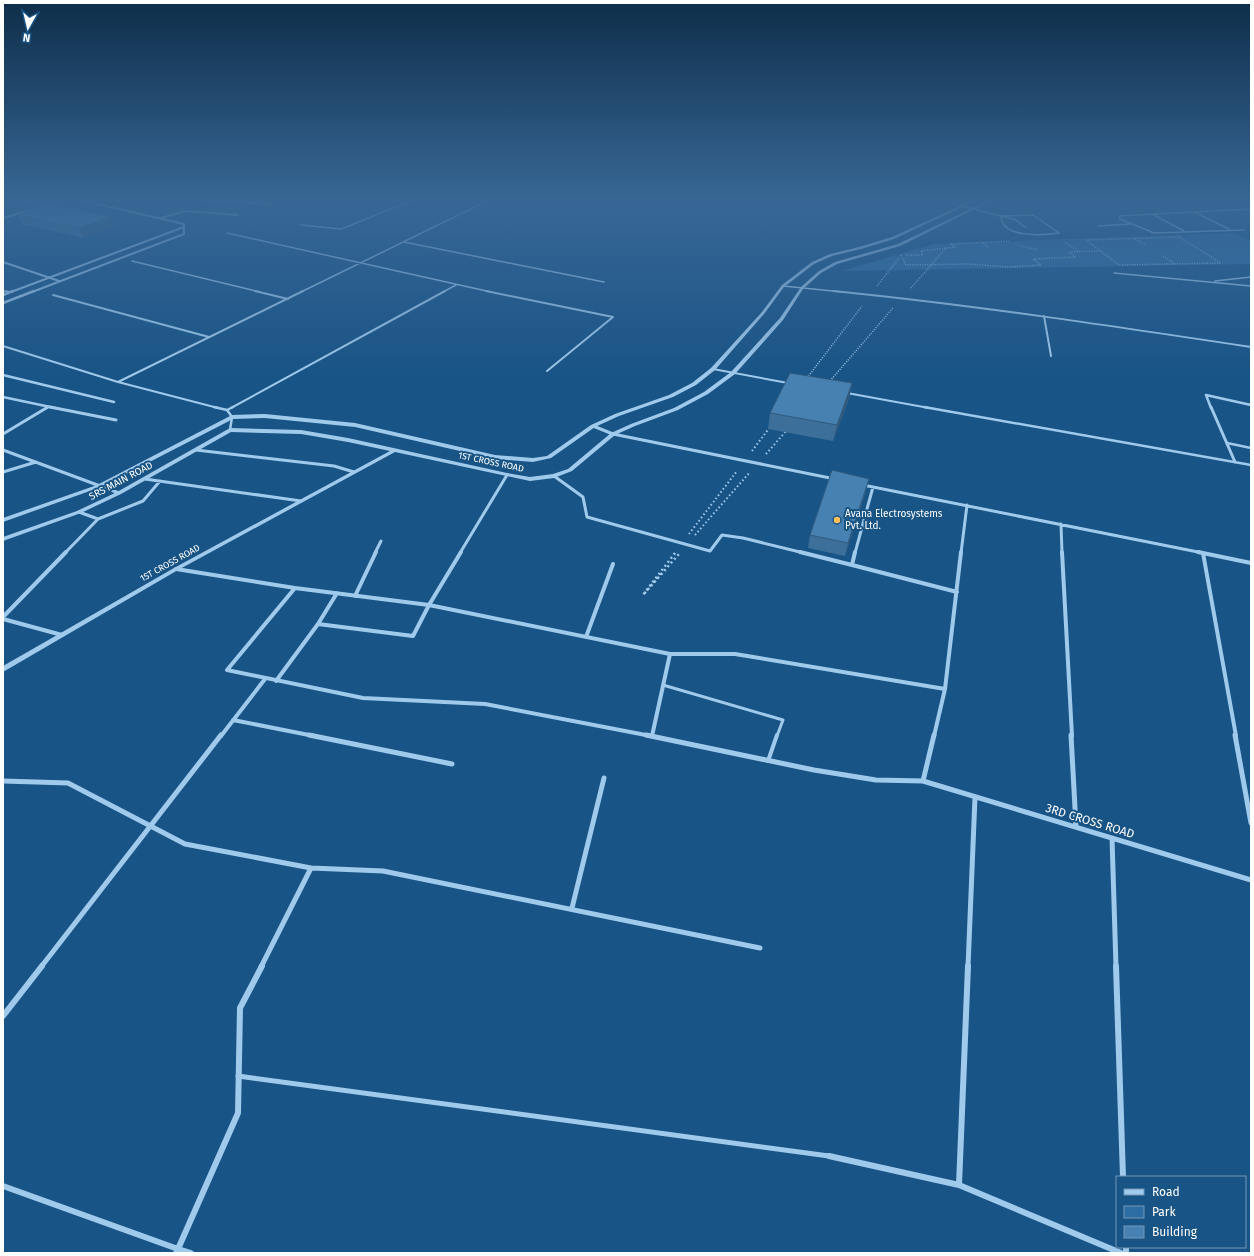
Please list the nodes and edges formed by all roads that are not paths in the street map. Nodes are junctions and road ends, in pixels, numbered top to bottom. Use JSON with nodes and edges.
{"nodes":[{"id":1,"x":99,"y":259,"type":"edge"},
{"id":2,"x":119,"y":259,"type":"edge"},
{"id":3,"x":337,"y":259,"type":"edge"},
{"id":4,"x":371,"y":259,"type":"edge"},
{"id":5,"x":487,"y":259,"type":"edge"},
{"id":6,"x":822,"y":259,"type":"edge"},
{"id":7,"x":851,"y":259,"type":"edge"},
{"id":8,"x":3,"y":262,"type":"edge"},
{"id":9,"x":132,"y":262,"type":"dead end"},
{"id":10,"x":360,"y":264,"type":"junction"},
{"id":11,"x":1114,"y":273,"type":"dead end"},
{"id":12,"x":1251,"y":277,"type":"edge"},
{"id":13,"x":48,"y":278,"type":"junction"},
{"id":14,"x":60,"y":281,"type":"junction"},
{"id":15,"x":1210,"y":281,"type":"junction"},
{"id":16,"x":604,"y":282,"type":"dead end"},
{"id":17,"x":456,"y":285,"type":"junction"},
{"id":18,"x":783,"y":286,"type":"junction"},
{"id":19,"x":1251,"y":286,"type":"edge"},
{"id":20,"x":802,"y":288,"type":"junction"},
{"id":21,"x":3,"y":291,"type":"edge"},
{"id":22,"x":10,"y":292,"type":"junction"},
{"id":23,"x":3,"y":295,"type":"edge"},
{"id":24,"x":53,"y":295,"type":"dead end"},
{"id":25,"x":288,"y":299,"type":"junction"},
{"id":26,"x":3,"y":303,"type":"edge"},
{"id":27,"x":1044,"y":316,"type":"junction"},
{"id":28,"x":209,"y":337,"type":"junction"},
{"id":29,"x":3,"y":346,"type":"edge"},
{"id":30,"x":1251,"y":347,"type":"edge"},
{"id":31,"x":1051,"y":356,"type":"dead end"},
{"id":32,"x":713,"y":369,"type":"junction"},
{"id":33,"x":547,"y":371,"type":"dead end"},
{"id":34,"x":733,"y":373,"type":"junction"},
{"id":35,"x":3,"y":375,"type":"edge"},
{"id":36,"x":118,"y":382,"type":"junction"},
{"id":37,"x":788,"y":383,"type":"edge"},
{"id":38,"x":843,"y":393,"type":"edge"},
{"id":39,"x":3,"y":397,"type":"edge"},
{"id":40,"x":114,"y":402,"type":"dead end"},
{"id":41,"x":1251,"y":405,"type":"edge"},
{"id":42,"x":48,"y":407,"type":"junction"},
{"id":43,"x":227,"y":410,"type":"junction"},
{"id":44,"x":232,"y":417,"type":"junction"},
{"id":45,"x":116,"y":420,"type":"dead end"},
{"id":46,"x":593,"y":426,"type":"junction"},
{"id":47,"x":230,"y":430,"type":"junction"},
{"id":48,"x":3,"y":434,"type":"edge"},
{"id":49,"x":614,"y":434,"type":"junction"},
{"id":50,"x":1227,"y":443,"type":"junction"},
{"id":51,"x":1251,"y":448,"type":"edge"},
{"id":52,"x":3,"y":450,"type":"edge"},
{"id":53,"x":196,"y":450,"type":"junction"},
{"id":54,"x":394,"y":450,"type":"junction"},
{"id":55,"x":36,"y":462,"type":"junction"},
{"id":56,"x":1235,"y":462,"type":"junction"},
{"id":57,"x":1251,"y":465,"type":"edge"},
{"id":58,"x":3,"y":472,"type":"edge"},
{"id":59,"x":354,"y":472,"type":"junction"},
{"id":60,"x":506,"y":475,"type":"junction"},
{"id":61,"x":554,"y":476,"type":"junction"},
{"id":62,"x":145,"y":479,"type":"junction"},
{"id":63,"x":160,"y":481,"type":"junction"},
{"id":64,"x":842,"y":481,"type":"edge"},
{"id":65,"x":857,"y":484,"type":"edge"},
{"id":66,"x":99,"y":486,"type":"junction"},
{"id":67,"x":873,"y":487,"type":"junction"},
{"id":68,"x":119,"y":493,"type":"junction"},
{"id":69,"x":301,"y":501,"type":"junction"},
{"id":70,"x":967,"y":505,"type":"junction"},
{"id":71,"x":79,"y":512,"type":"junction"},
{"id":72,"x":98,"y":519,"type":"junction"},
{"id":73,"x":3,"y":520,"type":"edge"},
{"id":74,"x":1060,"y":524,"type":"junction"},
{"id":75,"x":3,"y":539,"type":"edge"},
{"id":76,"x":381,"y":541,"type":"dead end"},
{"id":77,"x":1203,"y":553,"type":"junction"},
{"id":78,"x":1251,"y":563,"type":"edge"},
{"id":79,"x":613,"y":564,"type":"dead end"},
{"id":80,"x":852,"y":565,"type":"junction"},
{"id":81,"x":176,"y":569,"type":"junction"},
{"id":82,"x":295,"y":588,"type":"junction"},
{"id":83,"x":957,"y":592,"type":"junction"},
{"id":84,"x":337,"y":593,"type":"junction"},
{"id":85,"x":355,"y":596,"type":"junction"},
{"id":86,"x":429,"y":605,"type":"junction"},
{"id":87,"x":3,"y":618,"type":"edge"},
{"id":88,"x":318,"y":624,"type":"junction"},
{"id":89,"x":62,"y":636,"type":"junction"},
{"id":90,"x":586,"y":637,"type":"junction"},
{"id":91,"x":670,"y":654,"type":"junction"},
{"id":92,"x":3,"y":670,"type":"edge"},
{"id":93,"x":265,"y":679,"type":"junction"},
{"id":94,"x":276,"y":681,"type":"junction"},
{"id":95,"x":663,"y":685,"type":"junction"},
{"id":96,"x":945,"y":689,"type":"junction"},
{"id":97,"x":233,"y":720,"type":"junction"},
{"id":98,"x":652,"y":736,"type":"junction"},
{"id":99,"x":768,"y":761,"type":"junction"},
{"id":100,"x":452,"y":764,"type":"dead end"},
{"id":101,"x":604,"y":778,"type":"dead end"},
{"id":102,"x":3,"y":781,"type":"edge"},
{"id":103,"x":923,"y":781,"type":"junction"},
{"id":104,"x":974,"y":797,"type":"junction"},
{"id":105,"x":1251,"y":823,"type":"edge"},
{"id":106,"x":1076,"y":826,"type":"junction"},
{"id":107,"x":152,"y":827,"type":"junction"},
{"id":108,"x":1112,"y":838,"type":"junction"},
{"id":109,"x":311,"y":868,"type":"junction"},
{"id":110,"x":1251,"y":880,"type":"edge"},
{"id":111,"x":572,"y":908,"type":"junction"},
{"id":112,"x":760,"y":948,"type":"dead end"},
{"id":113,"x":3,"y":1016,"type":"edge"},
{"id":114,"x":238,"y":1076,"type":"junction"},
{"id":115,"x":829,"y":1156,"type":"joint"},
{"id":116,"x":1124,"y":1176,"type":"edge"},
{"id":117,"x":958,"y":1185,"type":"junction"},
{"id":118,"x":3,"y":1186,"type":"edge"},
{"id":119,"x":177,"y":1251,"type":"edge"},
{"id":120,"x":191,"y":1253,"type":"edge"},
{"id":121,"x":1121,"y":1253,"type":"edge"}],
"edges":[{"from":1,"to":13,"type":"street"},
{"from":2,"to":14,"type":"street"},
{"from":3,"to":10,"type":"lane"},
{"from":4,"to":10,"type":"lane"},
{"from":5,"to":16,"type":"lane"},
{"from":6,"to":18,"type":"street"},
{"from":7,"to":20,"type":"street","name":"1ST CROSS ROAD"},
{"from":8,"to":13,"type":"street"},
{"from":9,"to":25,"type":"lane"},
{"from":10,"to":17,"type":"lane"},
{"from":10,"to":25,"type":"lane"},
{"from":11,"to":15,"type":"lane"},
{"from":12,"to":15,"type":"lane"},
{"from":13,"to":14,"type":"street"},
{"from":13,"to":22,"type":"street"},
{"from":14,"to":26,"type":"street"},
{"from":15,"to":19,"type":"lane"},
{"from":17,"to":33,"type":"lane"},
{"from":17,"to":43,"type":"lane"},
{"from":18,"to":20,"type":"lane"},
{"from":18,"to":32,"type":"street"},
{"from":20,"to":27,"type":"lane"},
{"from":20,"to":34,"type":"street","name":"1ST CROSS ROAD"},
{"from":21,"to":22,"type":"lane"},
{"from":22,"to":23,"type":"street"},
{"from":24,"to":28,"type":"lane"},
{"from":25,"to":28,"type":"lane"},
{"from":27,"to":30,"type":"lane"},
{"from":27,"to":31,"type":"lane"},
{"from":28,"to":36,"type":"lane"},
{"from":29,"to":36,"type":"lane"},
{"from":32,"to":34,"type":"lane"},
{"from":32,"to":46,"type":"street"},
{"from":34,"to":37,"type":"lane"},
{"from":34,"to":49,"type":"street","name":"1ST CROSS ROAD"},
{"from":35,"to":40,"type":"street"},
{"from":36,"to":43,"type":"lane"},
{"from":38,"to":56,"type":"lane"},
{"from":39,"to":42,"type":"street"},
{"from":41,"to":50,"type":"street"},
{"from":42,"to":45,"type":"street"},
{"from":42,"to":48,"type":"street"},
{"from":43,"to":44,"type":"lane"},
{"from":44,"to":46,"type":"street"},
{"from":44,"to":47,"type":"lane"},
{"from":44,"to":66,"type":"street"},
{"from":46,"to":49,"type":"street"},
{"from":47,"to":53,"type":"street","name":"SRS MAIN ROAD"},
{"from":47,"to":54,"type":"street"},
{"from":49,"to":61,"type":"street","name":"1ST CROSS ROAD"},
{"from":49,"to":64,"type":"street"},
{"from":50,"to":51,"type":"lane"},
{"from":50,"to":56,"type":"street"},
{"from":52,"to":55,"type":"street"},
{"from":53,"to":59,"type":"street"},
{"from":53,"to":62,"type":"street","name":"SRS MAIN ROAD"},
{"from":54,"to":59,"type":"street","name":"1ST CROSS ROAD"},
{"from":54,"to":60,"type":"street","name":"1ST CROSS ROAD"},
{"from":55,"to":58,"type":"street"},
{"from":55,"to":66,"type":"street"},
{"from":56,"to":57,"type":"lane"},
{"from":59,"to":69,"type":"street","name":"1ST CROSS ROAD"},
{"from":60,"to":61,"type":"street","name":"1ST CROSS ROAD"},
{"from":60,"to":86,"type":"street"},
{"from":61,"to":80,"type":"street"},
{"from":62,"to":63,"type":"street"},
{"from":62,"to":68,"type":"street","name":"SRS MAIN ROAD"},
{"from":63,"to":69,"type":"street"},
{"from":63,"to":72,"type":"street"},
{"from":65,"to":67,"type":"street"},
{"from":66,"to":68,"type":"street"},
{"from":66,"to":73,"type":"street"},
{"from":67,"to":70,"type":"street"},
{"from":67,"to":80,"type":"street"},
{"from":68,"to":71,"type":"street","name":"SRS MAIN ROAD"},
{"from":69,"to":81,"type":"street","name":"1ST CROSS ROAD"},
{"from":70,"to":74,"type":"street"},
{"from":70,"to":83,"type":"street"},
{"from":71,"to":72,"type":"street"},
{"from":71,"to":75,"type":"street","name":"SRS MAIN ROAD"},
{"from":72,"to":87,"type":"street"},
{"from":74,"to":77,"type":"street"},
{"from":74,"to":106,"type":"street"},
{"from":76,"to":85,"type":"street"},
{"from":77,"to":78,"type":"street"},
{"from":77,"to":105,"type":"street"},
{"from":79,"to":90,"type":"street"},
{"from":80,"to":83,"type":"street"},
{"from":81,"to":82,"type":"street"},
{"from":81,"to":89,"type":"street","name":"1ST CROSS ROAD"},
{"from":82,"to":84,"type":"street"},
{"from":82,"to":93,"type":"street","name":"3RD CROSS ROAD"},
{"from":83,"to":96,"type":"street"},
{"from":84,"to":85,"type":"street"},
{"from":84,"to":88,"type":"street"},
{"from":85,"to":86,"type":"street"},
{"from":86,"to":88,"type":"street"},
{"from":86,"to":90,"type":"street"},
{"from":87,"to":89,"type":"street"},
{"from":88,"to":94,"type":"street"},
{"from":89,"to":92,"type":"street","name":"1ST CROSS ROAD"},
{"from":90,"to":91,"type":"street"},
{"from":91,"to":95,"type":"street"},
{"from":91,"to":96,"type":"street"},
{"from":93,"to":94,"type":"street","name":"3RD CROSS ROAD"},
{"from":93,"to":97,"type":"street"},
{"from":94,"to":98,"type":"street","name":"3RD CROSS ROAD"},
{"from":95,"to":98,"type":"street"},
{"from":95,"to":99,"type":"lane"},
{"from":96,"to":103,"type":"street"},
{"from":97,"to":100,"type":"street"},
{"from":97,"to":107,"type":"street"},
{"from":98,"to":99,"type":"street","name":"3RD CROSS ROAD"},
{"from":99,"to":103,"type":"street","name":"3RD CROSS ROAD"},
{"from":101,"to":111,"type":"street"},
{"from":102,"to":107,"type":"street"},
{"from":103,"to":104,"type":"street","name":"3RD CROSS ROAD"},
{"from":104,"to":106,"type":"street","name":"3RD CROSS ROAD"},
{"from":104,"to":117,"type":"street"},
{"from":106,"to":108,"type":"street","name":"3RD CROSS ROAD"},
{"from":107,"to":109,"type":"street"},
{"from":107,"to":113,"type":"street"},
{"from":108,"to":110,"type":"street","name":"3RD CROSS ROAD"},
{"from":108,"to":116,"type":"street"},
{"from":109,"to":111,"type":"street"},
{"from":109,"to":114,"type":"street"},
{"from":111,"to":112,"type":"street"},
{"from":114,"to":115,"type":"lane"},
{"from":114,"to":119,"type":"street"},
{"from":115,"to":117,"type":"street"},
{"from":117,"to":121,"type":"street"},
{"from":118,"to":119,"type":"street"},
{"from":119,"to":120,"type":"street"}]}
